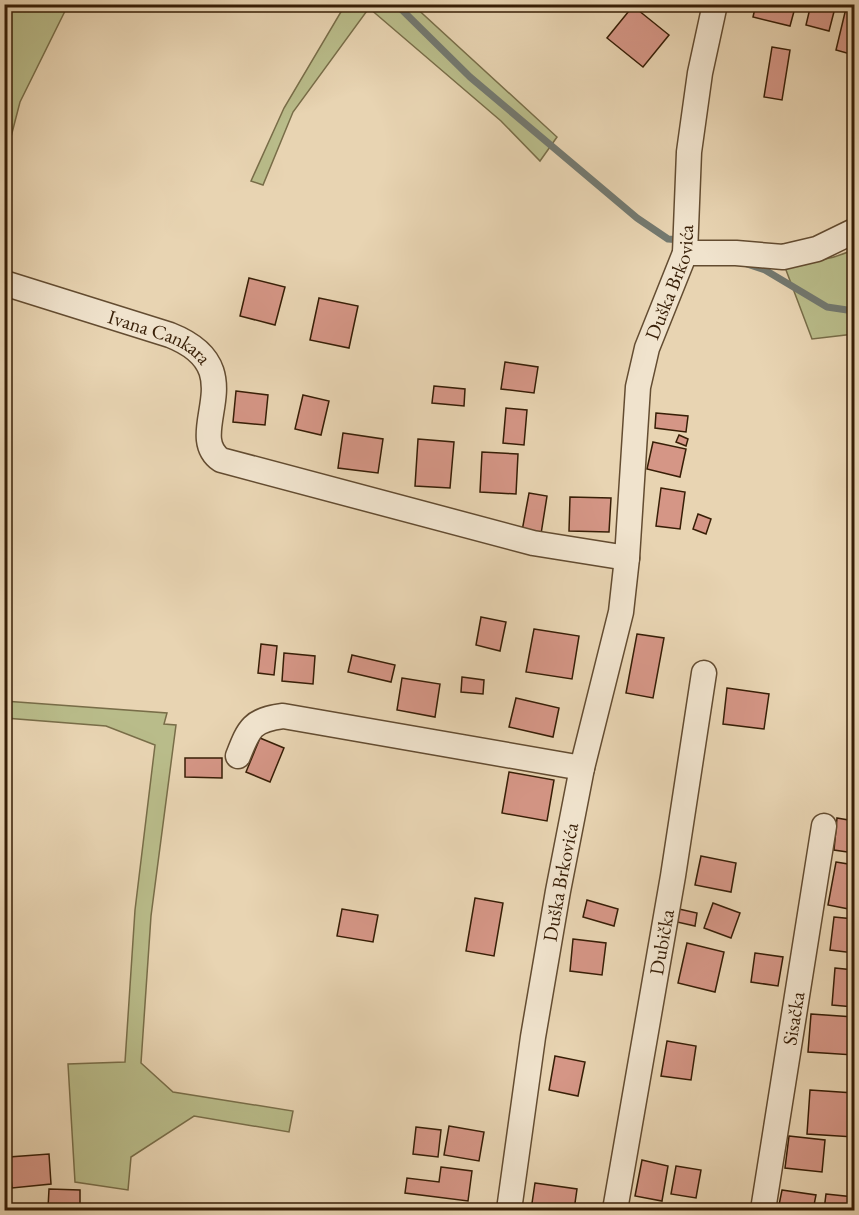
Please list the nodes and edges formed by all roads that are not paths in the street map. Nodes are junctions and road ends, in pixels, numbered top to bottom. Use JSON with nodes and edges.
{"nodes":[{"id":1,"x":715,"y":4,"type":"edge"},
{"id":2,"x":855,"y":231,"type":"edge"},
{"id":3,"x":685,"y":253,"type":"junction"},
{"id":4,"x":4,"y":283,"type":"edge"},
{"id":5,"x":627,"y":558,"type":"junction"},
{"id":6,"x":704,"y":673,"type":"dead end"},
{"id":7,"x":238,"y":756,"type":"dead end"},
{"id":8,"x":582,"y":768,"type":"junction"},
{"id":9,"x":824,"y":826,"type":"dead end"},
{"id":10,"x":509,"y":1210,"type":"edge"},
{"id":11,"x":615,"y":1210,"type":"edge"},
{"id":12,"x":764,"y":1210,"type":"edge"}],
"edges":[{"from":1,"to":3,"type":"street","name":"Duška Brkovića"},
{"from":2,"to":3,"type":"street"},
{"from":3,"to":5,"type":"street","name":"Duška Brkovića"},
{"from":4,"to":5,"type":"street","name":"Ivana Cankara"},
{"from":5,"to":8,"type":"street","name":"Duška Brkovića"},
{"from":6,"to":11,"type":"street","name":"Dubička"},
{"from":7,"to":8,"type":"street"},
{"from":8,"to":10,"type":"street","name":"Duška Brkovića"},
{"from":9,"to":12,"type":"street","name":"Sisačka"}]}
